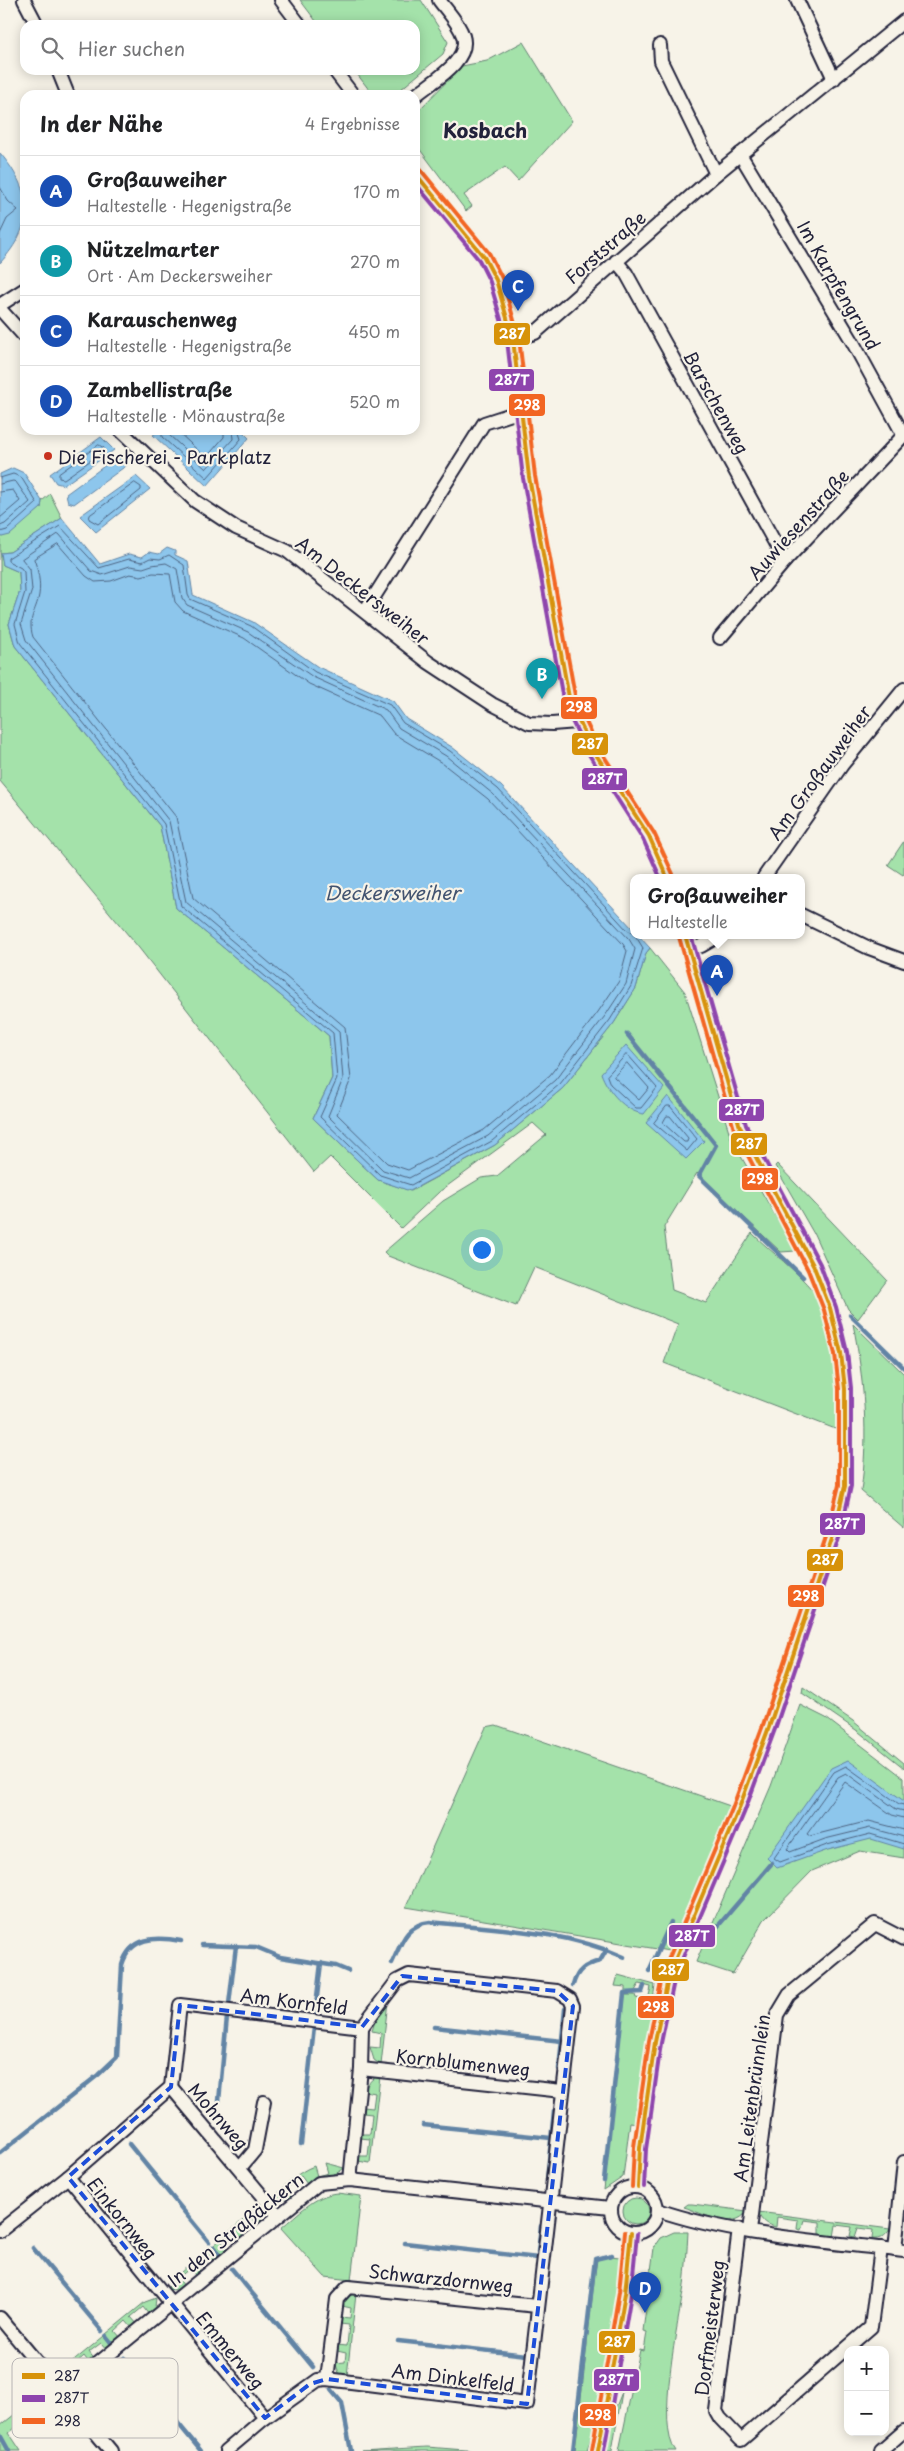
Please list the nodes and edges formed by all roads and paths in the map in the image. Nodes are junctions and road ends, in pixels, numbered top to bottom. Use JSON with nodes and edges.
{"nodes":[{"id":1,"x":24,"y":0,"type":"edge"},
{"id":2,"x":281,"y":0,"type":"edge"},
{"id":3,"x":439,"y":0,"type":"edge"},
{"id":4,"x":796,"y":0,"type":"edge"},
{"id":5,"x":34,"y":20,"type":"edge"},
{"id":6,"x":296,"y":20,"type":"edge"},
{"id":7,"x":904,"y":21,"type":"edge"},
{"id":8,"x":660,"y":44,"type":"dead end"},
{"id":9,"x":60,"y":75,"type":"edge"},
{"id":10,"x":338,"y":75,"type":"edge"},
{"id":11,"x":834,"y":79,"type":"junction"},
{"id":12,"x":66,"y":90,"type":"edge"},
{"id":13,"x":349,"y":90,"type":"edge"},
{"id":14,"x":420,"y":92,"type":"edge"},
{"id":15,"x":740,"y":154,"type":"junction"},
{"id":16,"x":716,"y":174,"type":"junction"},
{"id":17,"x":420,"y":179,"type":"edge"},
{"id":18,"x":616,"y":261,"type":"junction"},
{"id":19,"x":20,"y":293,"type":"edge"},
{"id":20,"x":0,"y":307,"type":"edge"},
{"id":21,"x":20,"y":331,"type":"edge"},
{"id":22,"x":513,"y":339,"type":"junction"},
{"id":23,"x":521,"y":411,"type":"junction"},
{"id":24,"x":125,"y":435,"type":"edge"},
{"id":25,"x":904,"y":436,"type":"edge"},
{"id":26,"x":785,"y":561,"type":"junction"},
{"id":27,"x":364,"y":611,"type":"junction"},
{"id":28,"x":720,"y":638,"type":"dead end"},
{"id":29,"x":904,"y":689,"type":"edge"},
{"id":30,"x":577,"y":722,"type":"junction"},
{"id":31,"x":666,"y":874,"type":"edge"},
{"id":32,"x":766,"y":874,"type":"edge"},
{"id":33,"x":805,"y":917,"type":"edge"},
{"id":34,"x":686,"y":939,"type":"edge"},
{"id":35,"x":714,"y":939,"type":"edge"},
{"id":36,"x":689,"y":950,"type":"junction"},
{"id":37,"x":904,"y":961,"type":"edge"},
{"id":38,"x":904,"y":1939,"type":"edge"},
{"id":39,"x":362,"y":2027,"type":"junction"},
{"id":40,"x":361,"y":2069,"type":"junction"},
{"id":41,"x":171,"y":2088,"type":"junction"},
{"id":42,"x":562,"y":2091,"type":"junction"},
{"id":43,"x":264,"y":2102,"type":"dead end"},
{"id":44,"x":904,"y":2162,"type":"edge"},
{"id":45,"x":240,"y":2168,"type":"junction"},
{"id":46,"x":68,"y":2177,"type":"junction"},
{"id":47,"x":350,"y":2180,"type":"junction"},
{"id":48,"x":638,"y":2187,"type":"junction"},
{"id":49,"x":552,"y":2201,"type":"junction"},
{"id":50,"x":610,"y":2208,"type":"junction"},
{"id":51,"x":658,"y":2210,"type":"junction"},
{"id":52,"x":278,"y":2215,"type":"junction"},
{"id":53,"x":744,"y":2230,"type":"junction"},
{"id":54,"x":0,"y":2232,"type":"edge"},
{"id":55,"x":631,"y":2233,"type":"junction"},
{"id":56,"x":881,"y":2248,"type":"junction"},
{"id":57,"x":899,"y":2250,"type":"edge"},
{"id":58,"x":170,"y":2304,"type":"junction"},
{"id":59,"x":537,"y":2306,"type":"junction"},
{"id":60,"x":0,"y":2318,"type":"edge"},
{"id":61,"x":34,"y":2358,"type":"edge"},
{"id":62,"x":104,"y":2358,"type":"edge"},
{"id":63,"x":327,"y":2379,"type":"junction"},
{"id":64,"x":265,"y":2418,"type":"junction"},
{"id":65,"x":904,"y":2431,"type":"edge"},
{"id":66,"x":100,"y":2438,"type":"edge"},
{"id":67,"x":111,"y":2451,"type":"edge"},
{"id":68,"x":226,"y":2451,"type":"edge"},
{"id":69,"x":598,"y":2451,"type":"edge"},
{"id":70,"x":881,"y":2451,"type":"edge"}],
"edges":[{"from":1,"to":5,"type":"street"},
{"from":2,"to":6,"type":"street"},
{"from":3,"to":14,"type":"street"},
{"from":4,"to":11,"type":"street"},
{"from":7,"to":11,"type":"street","name":"Forststraße"},
{"from":8,"to":16,"type":"street"},
{"from":9,"to":12,"type":"street"},
{"from":10,"to":13,"type":"street"},
{"from":11,"to":15,"type":"street","name":"Forststraße"},
{"from":15,"to":16,"type":"street","name":"Forststraße"},
{"from":15,"to":25,"type":"street","name":"Im Karpfengrund"},
{"from":16,"to":18,"type":"street","name":"Forststraße"},
{"from":17,"to":22,"type":"street"},
{"from":18,"to":22,"type":"street","name":"Forststraße"},
{"from":18,"to":26,"type":"street","name":"Barschenweg"},
{"from":19,"to":20,"type":"street"},
{"from":20,"to":21,"type":"street"},
{"from":22,"to":23,"type":"street"},
{"from":23,"to":27,"type":"street"},
{"from":23,"to":30,"type":"street"},
{"from":24,"to":27,"type":"street","name":"Am Deckersweiher"},
{"from":25,"to":26,"type":"street","name":"Auwiesenstraße"},
{"from":26,"to":28,"type":"street","name":"Auwiesenstraße"},
{"from":27,"to":30,"type":"street","name":"Am Deckersweiher"},
{"from":29,"to":32,"type":"street","name":"Am Großauweiher"},
{"from":30,"to":31,"type":"street"},
{"from":33,"to":37,"type":"street"},
{"from":34,"to":36,"type":"street"},
{"from":35,"to":36,"type":"street"},
{"from":36,"to":48,"type":"street"},
{"from":38,"to":53,"type":"street","name":"Am Leitenbrünnlein"},
{"from":39,"to":40,"type":"street"},
{"from":39,"to":41,"type":"street","name":"Am Kornfeld"},
{"from":39,"to":42,"type":"street","name":"Am Kornfeld"},
{"from":40,"to":42,"type":"street","name":"Kornblumenweg"},
{"from":40,"to":47,"type":"street"},
{"from":41,"to":45,"type":"street","name":"Mohnweg"},
{"from":41,"to":46,"type":"street"},
{"from":42,"to":49,"type":"street","name":"Am Kornfeld"},
{"from":43,"to":45,"type":"street","name":"Mohnweg"},
{"from":44,"to":57,"type":"street"},
{"from":45,"to":52,"type":"street","name":"Mohnweg"},
{"from":46,"to":54,"type":"street"},
{"from":46,"to":58,"type":"street","name":"Einkornweg"},
{"from":47,"to":49,"type":"street","name":"In den Straßäckern"},
{"from":47,"to":52,"type":"street","name":"In den Straßäckern"},
{"from":48,"to":50,"type":"street"},
{"from":48,"to":51,"type":"street"},
{"from":49,"to":50,"type":"street","name":"In den Straßäckern"},
{"from":49,"to":59,"type":"street","name":"Am Dinkelfeld"},
{"from":50,"to":55,"type":"street"},
{"from":51,"to":53,"type":"street"},
{"from":51,"to":55,"type":"street"},
{"from":52,"to":58,"type":"street","name":"In den Straßäckern"},
{"from":53,"to":56,"type":"street"},
{"from":53,"to":56,"type":"street","name":"Dorfmeisterweg"},
{"from":55,"to":69,"type":"street"},
{"from":56,"to":57,"type":"street"},
{"from":58,"to":62,"type":"street","name":"In den Straßäckern"},
{"from":58,"to":64,"type":"street","name":"Emmerweg"},
{"from":59,"to":63,"type":"street","name":"Schwarzdornweg"},
{"from":59,"to":63,"type":"street","name":"Am Dinkelfeld"},
{"from":60,"to":61,"type":"street"},
{"from":63,"to":64,"type":"street","name":"Am Dinkelfeld"},
{"from":64,"to":68,"type":"street","name":"Am Dinkelfeld"},
{"from":65,"to":70,"type":"street"},
{"from":66,"to":67,"type":"street"}]}
